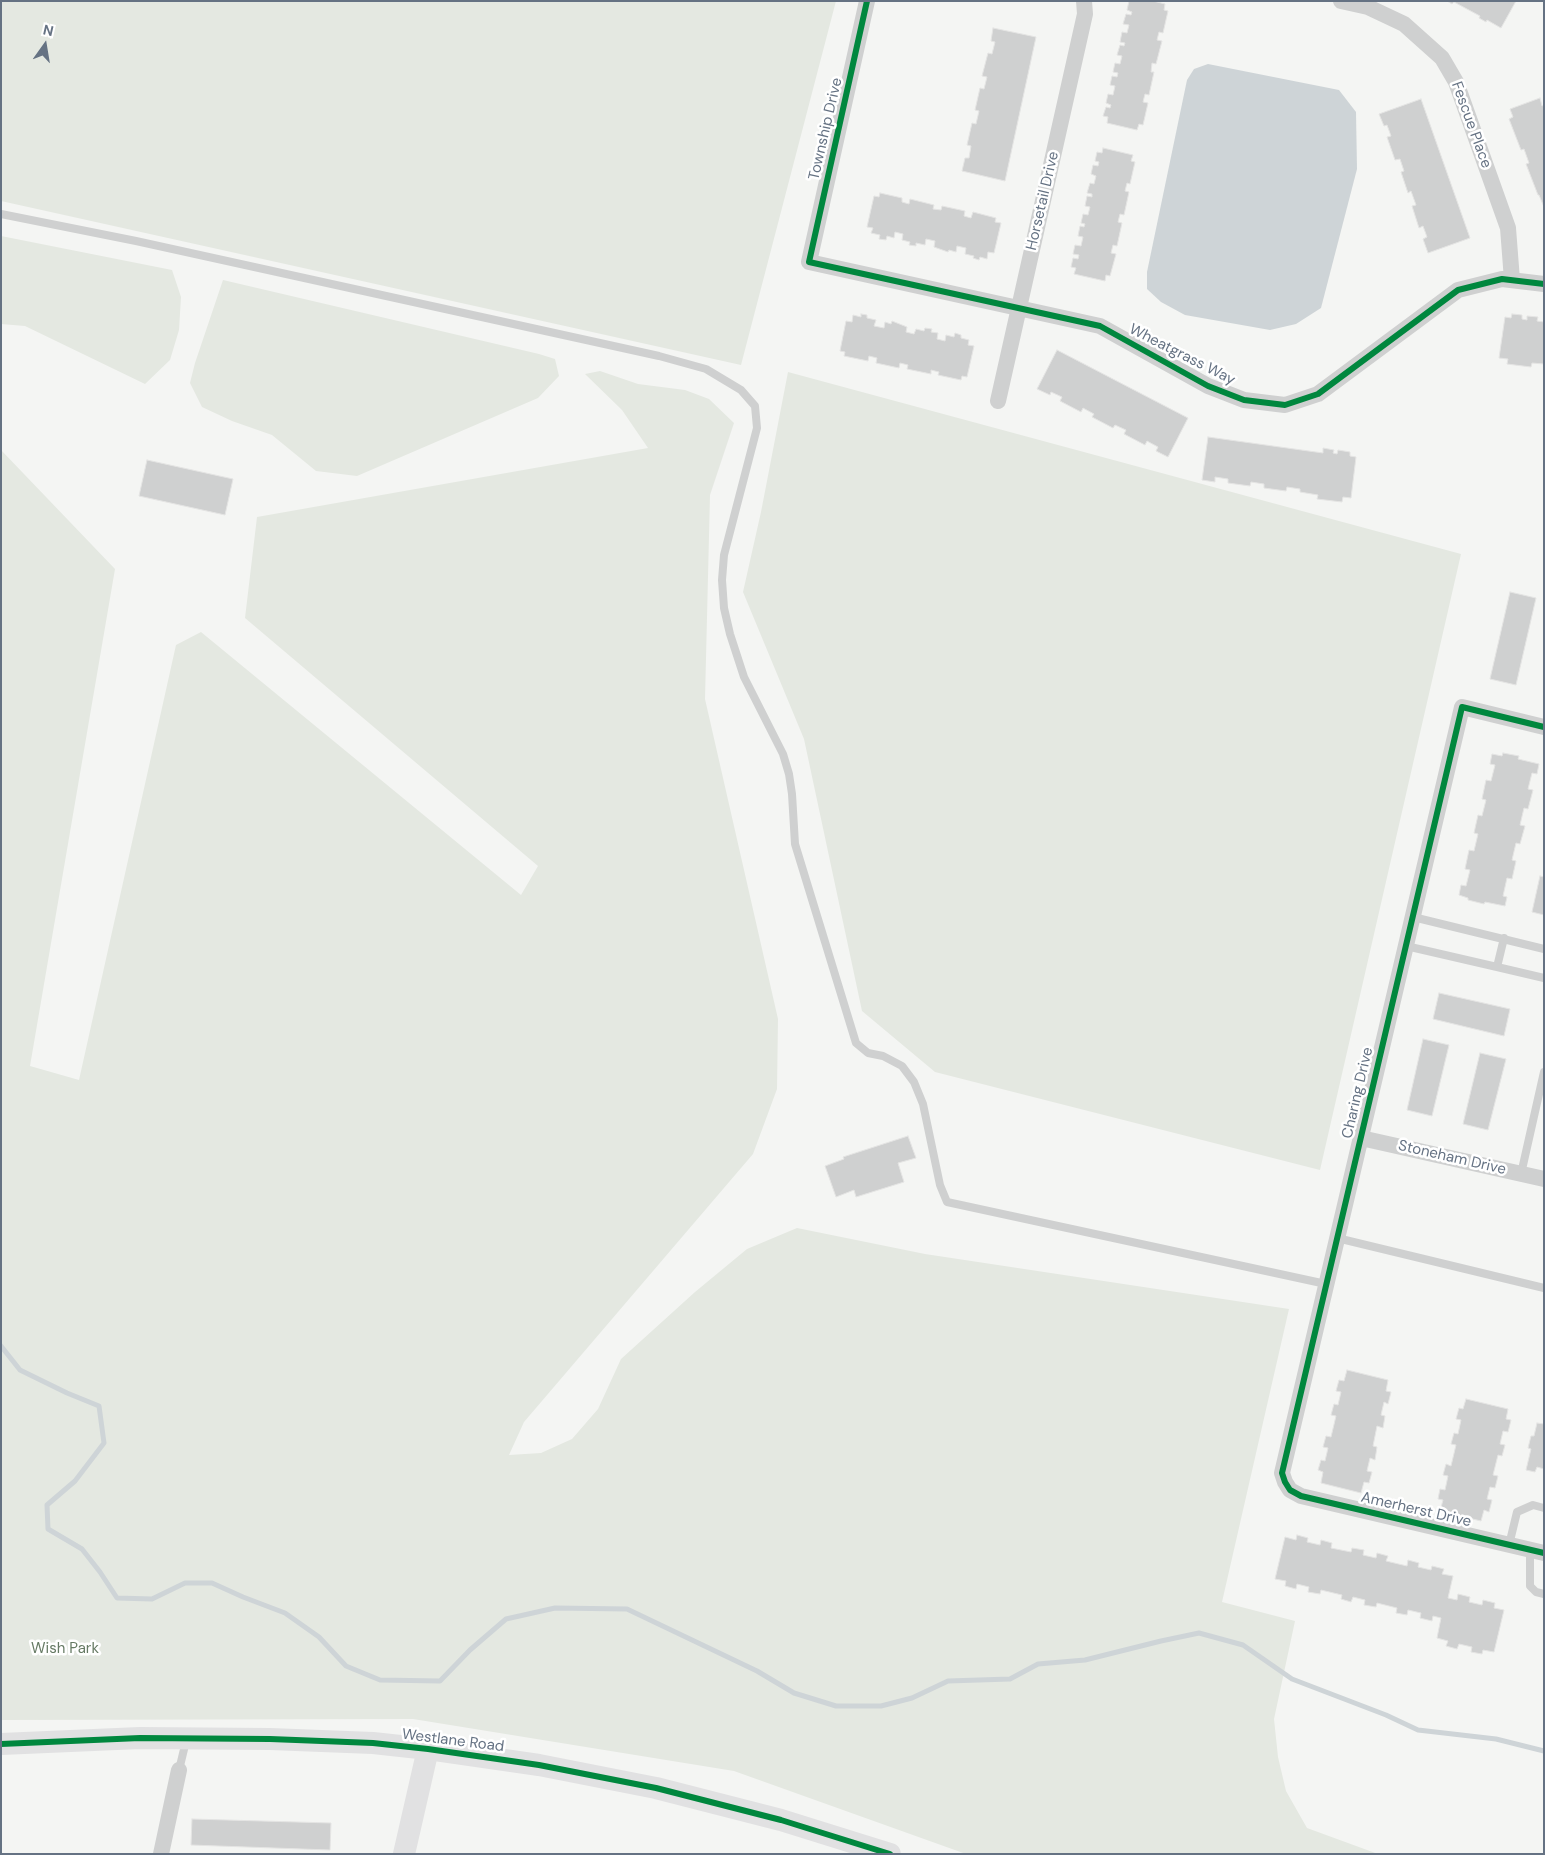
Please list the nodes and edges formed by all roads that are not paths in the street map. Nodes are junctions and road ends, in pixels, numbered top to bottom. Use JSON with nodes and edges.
{"nodes":[{"id":1,"x":867,"y":1,"type":"edge"},
{"id":2,"x":1084,"y":1,"type":"edge"},
{"id":3,"x":1341,"y":1,"type":"edge"},
{"id":4,"x":1,"y":214,"type":"edge"},
{"id":5,"x":809,"y":262,"type":"joint"},
{"id":6,"x":1512,"y":280,"type":"junction"},
{"id":7,"x":1544,"y":284,"type":"edge"},
{"id":8,"x":1019,"y":310,"type":"junction"},
{"id":9,"x":998,"y":401,"type":"dead end"},
{"id":10,"x":1544,"y":727,"type":"edge"},
{"id":11,"x":1413,"y":917,"type":"junction"},
{"id":12,"x":1504,"y":938,"type":"junction"},
{"id":13,"x":1406,"y":946,"type":"junction"},
{"id":14,"x":1544,"y":949,"type":"edge"},
{"id":15,"x":1497,"y":967,"type":"junction"},
{"id":16,"x":1544,"y":978,"type":"edge"},
{"id":17,"x":1544,"y":1072,"type":"edge"},
{"id":18,"x":1361,"y":1138,"type":"junction"},
{"id":19,"x":1521,"y":1174,"type":"junction"},
{"id":20,"x":1544,"y":1179,"type":"edge"},
{"id":21,"x":1337,"y":1238,"type":"junction"},
{"id":22,"x":1326,"y":1284,"type":"junction"},
{"id":23,"x":1544,"y":1288,"type":"edge"},
{"id":24,"x":1286,"y":1485,"type":"joint"},
{"id":25,"x":1544,"y":1508,"type":"edge"},
{"id":26,"x":1509,"y":1545,"type":"junction"},
{"id":27,"x":1537,"y":1552,"type":"edge"},
{"id":28,"x":1544,"y":1594,"type":"edge"},
{"id":29,"x":187,"y":1738,"type":"junction"},
{"id":30,"x":1,"y":1744,"type":"edge"},
{"id":31,"x":428,"y":1749,"type":"junction"},
{"id":32,"x":179,"y":1770,"type":"joint"},
{"id":33,"x":160,"y":1854,"type":"edge"},
{"id":34,"x":404,"y":1854,"type":"edge"},
{"id":35,"x":890,"y":1854,"type":"edge"}],
"edges":[{"from":1,"to":5,"type":"street","name":"Township Drive"},
{"from":2,"to":8,"type":"street","name":"Horsetail Drive"},
{"from":3,"to":6,"type":"street","name":"Fescue Place"},
{"from":4,"to":22,"type":"lane"},
{"from":5,"to":8,"type":"street","name":"Wheatgrass Way"},
{"from":6,"to":7,"type":"street","name":"Wheatgrass Way"},
{"from":6,"to":8,"type":"street","name":"Wheatgrass Way"},
{"from":8,"to":9,"type":"street","name":"Horsetail Drive"},
{"from":10,"to":11,"type":"street","name":"Charing Drive"},
{"from":11,"to":12,"type":"lane"},
{"from":11,"to":13,"type":"street","name":"Charing Drive"},
{"from":12,"to":14,"type":"lane"},
{"from":12,"to":15,"type":"lane"},
{"from":13,"to":15,"type":"lane"},
{"from":13,"to":18,"type":"street","name":"Charing Drive"},
{"from":15,"to":16,"type":"lane"},
{"from":17,"to":19,"type":"lane"},
{"from":18,"to":19,"type":"street","name":"Stoneham Drive"},
{"from":18,"to":21,"type":"street","name":"Charing Drive"},
{"from":19,"to":20,"type":"street","name":"Stoneham Drive"},
{"from":21,"to":22,"type":"street","name":"Charing Drive"},
{"from":21,"to":23,"type":"lane"},
{"from":22,"to":24,"type":"street","name":"Charing Drive"},
{"from":24,"to":26,"type":"street","name":"Amerherst Drive"},
{"from":25,"to":26,"type":"lane"},
{"from":26,"to":27,"type":"street","name":"Amerherst Drive"},
{"from":27,"to":28,"type":"lane"},
{"from":29,"to":30,"type":"main road","name":"Westlane Road"},
{"from":29,"to":31,"type":"main road","name":"Westlane Road"},
{"from":29,"to":32,"type":"lane"},
{"from":31,"to":34,"type":"main road"},
{"from":31,"to":35,"type":"main road","name":"Westlane Road"},
{"from":32,"to":33,"type":"street"}]}
